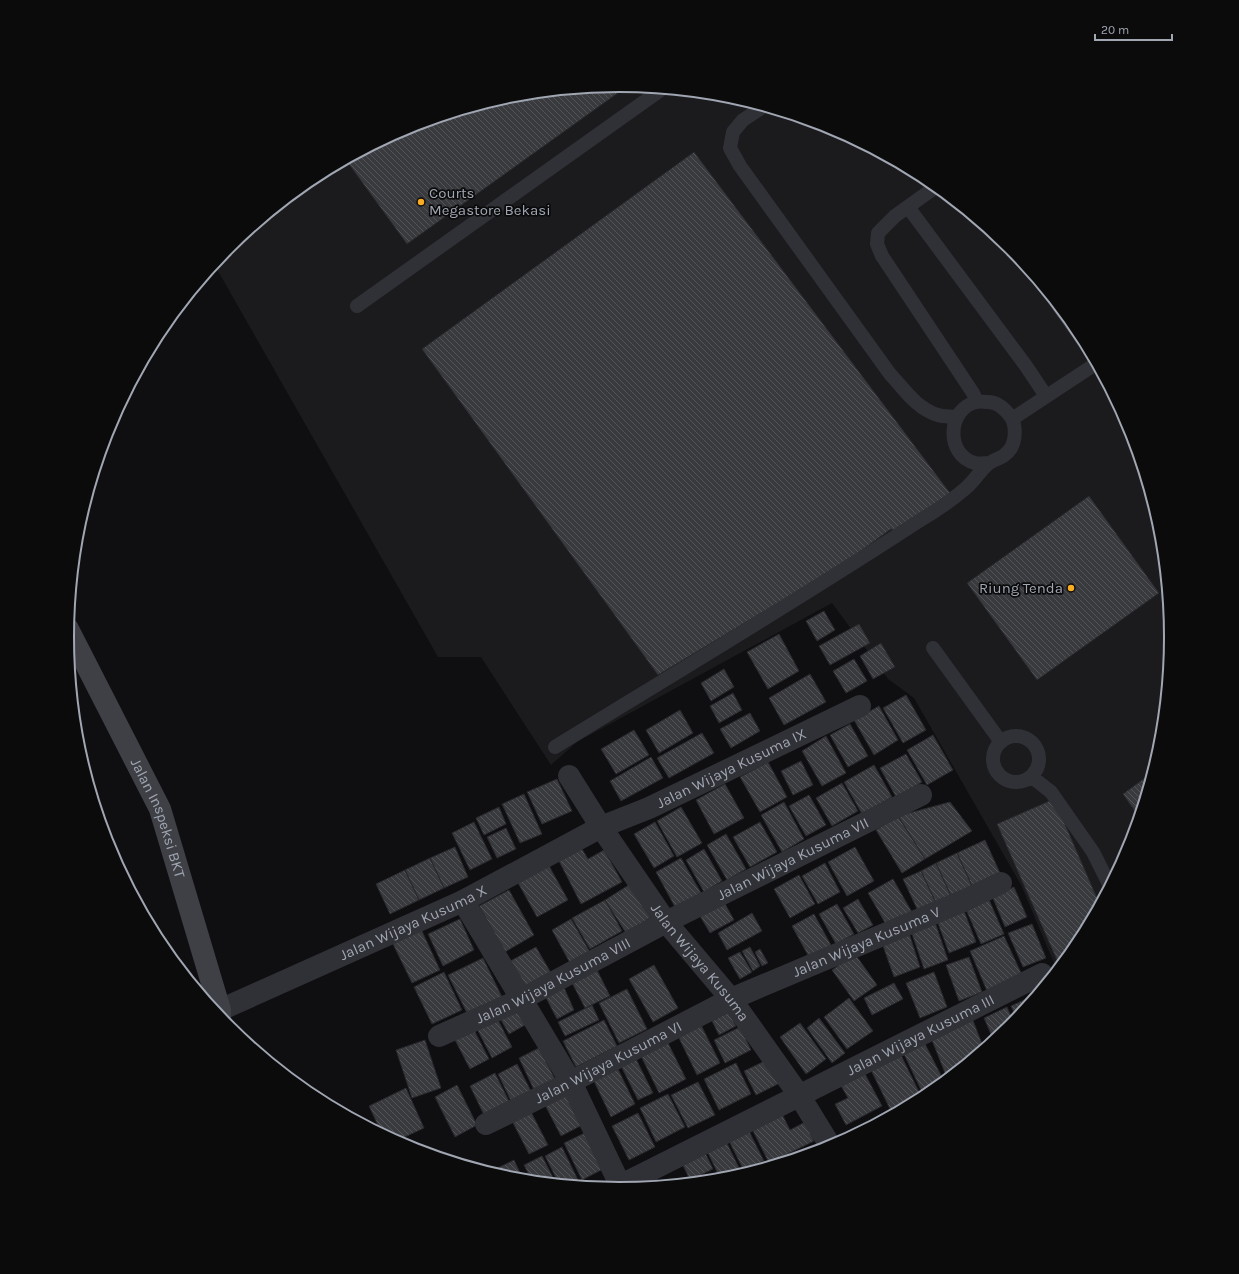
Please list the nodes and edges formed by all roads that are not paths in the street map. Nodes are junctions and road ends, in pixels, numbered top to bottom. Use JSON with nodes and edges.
{"nodes":[{"id":1,"x":656,"y":93,"type":"edge"},
{"id":2,"x":759,"y":109,"type":"edge"},
{"id":3,"x":932,"y":189,"type":"edge"},
{"id":4,"x":908,"y":206,"type":"junction"},
{"id":5,"x":357,"y":306,"type":"dead end"},
{"id":6,"x":1093,"y":365,"type":"edge"},
{"id":7,"x":1046,"y":396,"type":"junction"},
{"id":8,"x":977,"y":402,"type":"junction"},
{"id":9,"x":957,"y":417,"type":"junction"},
{"id":10,"x":1012,"y":419,"type":"junction"},
{"id":11,"x":989,"y":463,"type":"junction"},
{"id":12,"x":74,"y":641,"type":"edge"},
{"id":13,"x":933,"y":648,"type":"dead end"},
{"id":14,"x":860,"y":706,"type":"dead end"},
{"id":15,"x":1001,"y":742,"type":"junction"},
{"id":16,"x":556,"y":746,"type":"dead end"},
{"id":17,"x":569,"y":776,"type":"dead end"},
{"id":18,"x":1032,"y":777,"type":"junction"},
{"id":19,"x":921,"y":796,"type":"dead end"},
{"id":20,"x":602,"y":827,"type":"junction"},
{"id":21,"x":1107,"y":881,"type":"edge"},
{"id":22,"x":1001,"y":883,"type":"dead end"},
{"id":23,"x":463,"y":901,"type":"junction"},
{"id":24,"x":666,"y":922,"type":"junction"},
{"id":25,"x":1042,"y":974,"type":"dead end"},
{"id":26,"x":522,"y":999,"type":"junction"},
{"id":27,"x":731,"y":999,"type":"junction"},
{"id":28,"x":218,"y":1006,"type":"edge"},
{"id":29,"x":224,"y":1012,"type":"edge"},
{"id":30,"x":439,"y":1036,"type":"dead end"},
{"id":31,"x":571,"y":1082,"type":"junction"},
{"id":32,"x":799,"y":1095,"type":"junction"},
{"id":33,"x":486,"y":1124,"type":"dead end"},
{"id":34,"x":827,"y":1141,"type":"edge"},
{"id":35,"x":615,"y":1182,"type":"edge"},
{"id":36,"x":630,"y":1182,"type":"edge"}],
"edges":[{"from":1,"to":5,"type":"lane"},
{"from":2,"to":9,"type":"lane"},
{"from":3,"to":4,"type":"lane"},
{"from":4,"to":7,"type":"lane"},
{"from":4,"to":8,"type":"lane"},
{"from":6,"to":7,"type":"lane"},
{"from":7,"to":10,"type":"lane"},
{"from":8,"to":9,"type":"lane"},
{"from":8,"to":10,"type":"lane"},
{"from":9,"to":11,"type":"lane"},
{"from":10,"to":11,"type":"lane"},
{"from":11,"to":16,"type":"lane"},
{"from":12,"to":28,"type":"street","name":"Jalan Inspeksi BKT"},
{"from":13,"to":15,"type":"lane"},
{"from":14,"to":20,"type":"street","name":"Jalan Wijaya Kusuma IX"},
{"from":15,"to":18,"type":"lane"},
{"from":15,"to":18,"type":"lane"},
{"from":17,"to":20,"type":"street","name":"Jalan Wijaya Kusuma"},
{"from":18,"to":21,"type":"lane"},
{"from":19,"to":24,"type":"street","name":"Jalan Wijaya Kusuma VII"},
{"from":20,"to":23,"type":"street","name":"Jalan Wijaya Kusuma X"},
{"from":20,"to":24,"type":"street","name":"Jalan Wijaya Kusuma"},
{"from":22,"to":27,"type":"street","name":"Jalan Wijaya Kusuma V"},
{"from":23,"to":26,"type":"street"},
{"from":23,"to":29,"type":"street","name":"Jalan Wijaya Kusuma X"},
{"from":24,"to":26,"type":"street","name":"Jalan Wijaya Kusuma VIII"},
{"from":24,"to":27,"type":"street","name":"Jalan Wijaya Kusuma"},
{"from":25,"to":32,"type":"street","name":"Jalan Wijaya Kusuma III"},
{"from":26,"to":30,"type":"street","name":"Jalan Wijaya Kusuma VIII"},
{"from":26,"to":31,"type":"street"},
{"from":27,"to":31,"type":"street","name":"Jalan Wijaya Kusuma VI"},
{"from":27,"to":32,"type":"street","name":"Jalan Wijaya Kusuma"},
{"from":31,"to":33,"type":"street","name":"Jalan Wijaya Kusuma VI"},
{"from":31,"to":35,"type":"street"},
{"from":32,"to":34,"type":"street","name":"Jalan Wijaya Kusuma"},
{"from":32,"to":36,"type":"street","name":"Jalan Wijaya Kusuma III"}]}
